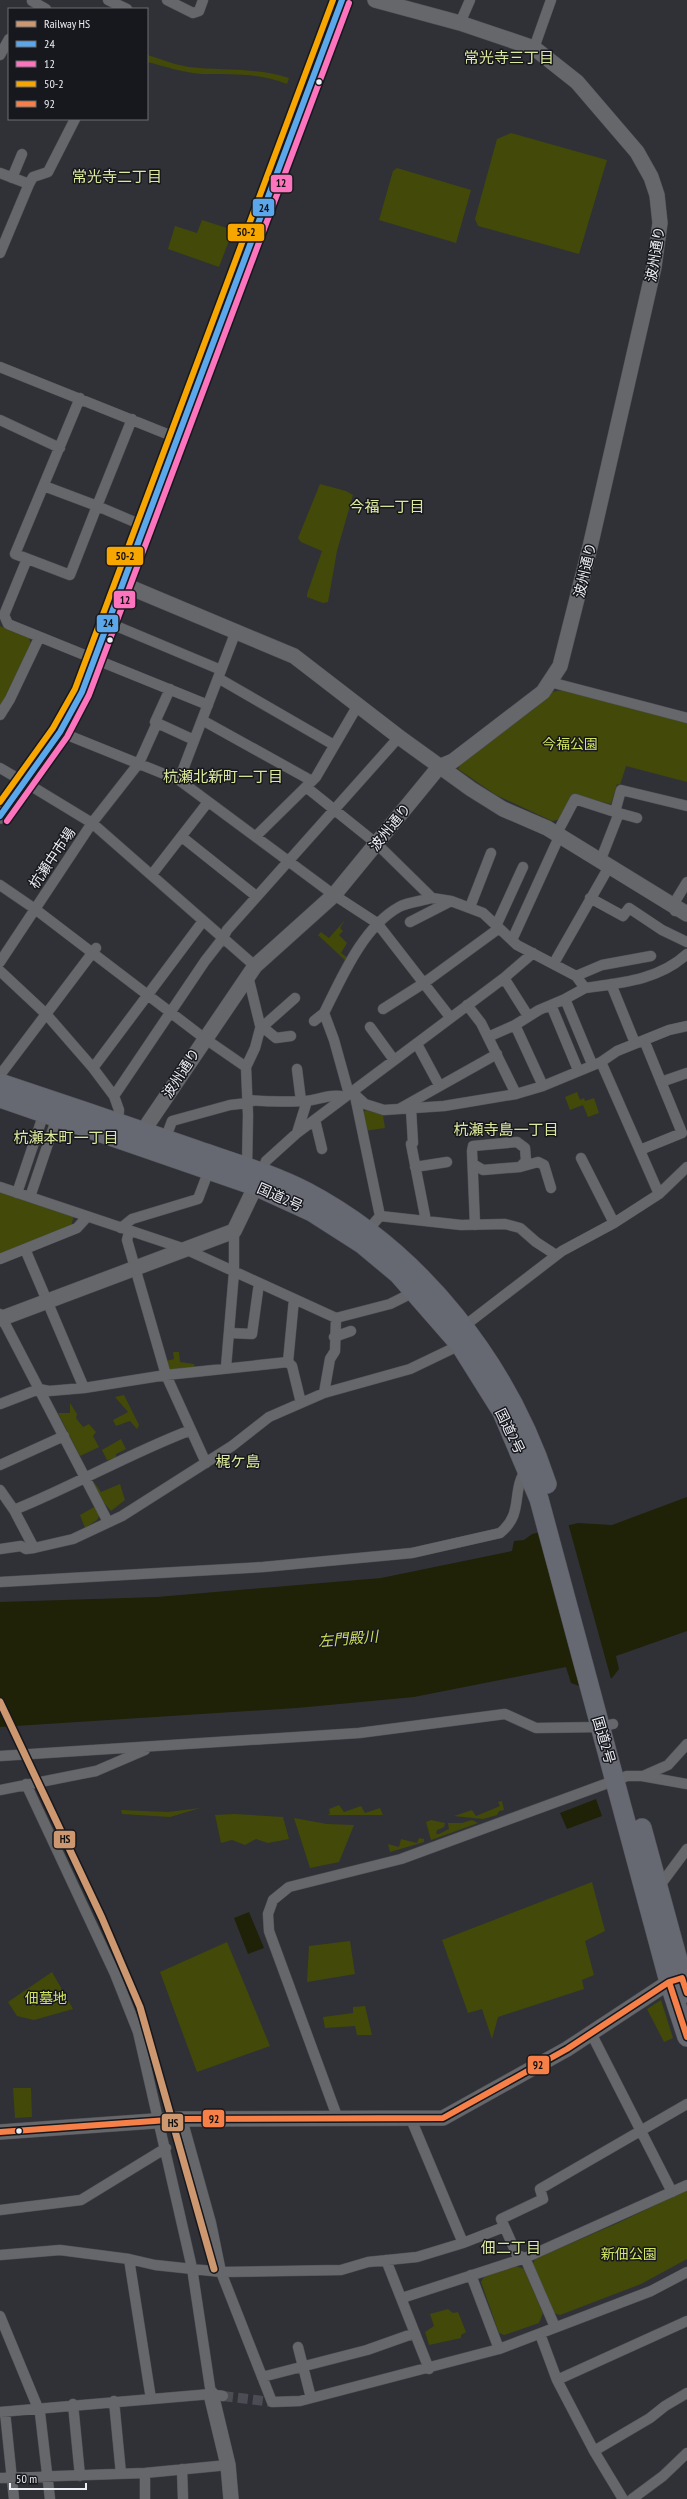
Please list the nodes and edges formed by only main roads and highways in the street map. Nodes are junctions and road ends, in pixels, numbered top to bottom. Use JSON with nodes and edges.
{"nodes":[{"id":1,"x":0,"y":1083,"type":"edge"},
{"id":2,"x":0,"y":1098,"type":"edge"},
{"id":3,"x":140,"y":1138,"type":"junction"},
{"id":4,"x":256,"y":1176,"type":"junction"},
{"id":5,"x":462,"y":1336,"type":"junction"},
{"id":6,"x":545,"y":1498,"type":"junction"},
{"id":7,"x":629,"y":1777,"type":"junction"},
{"id":8,"x":681,"y":1982,"type":"edge"},
{"id":9,"x":687,"y":2037,"type":"edge"}],
"edges":[{"from":1,"to":3,"type":"highway","name":"国道2号"},
{"from":2,"to":3,"type":"highway","name":"国道2号"},
{"from":3,"to":4,"type":"highway","name":"国道2号"},
{"from":3,"to":4,"type":"highway","name":"国道2号"},
{"from":4,"to":5,"type":"highway","name":"国道2号"},
{"from":4,"to":5,"type":"highway","name":"国道2号"},
{"from":5,"to":6,"type":"highway","name":"国道2号"},
{"from":5,"to":6,"type":"highway","name":"国道2号"},
{"from":6,"to":7,"type":"highway","name":"国道2号"},
{"from":7,"to":8,"type":"highway","name":"国道2号"},
{"from":7,"to":8,"type":"highway","name":"国道2号"},
{"from":8,"to":9,"type":"highway","name":"国道2号"}]}
